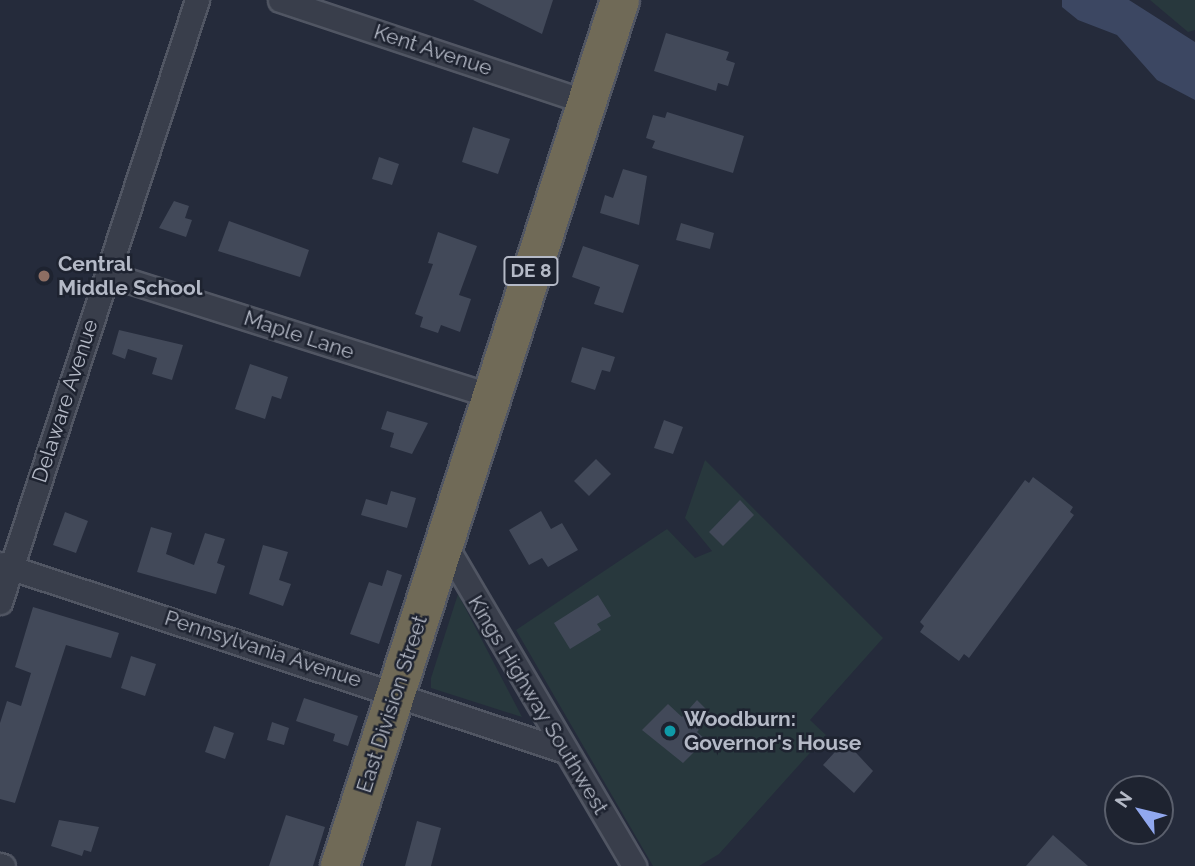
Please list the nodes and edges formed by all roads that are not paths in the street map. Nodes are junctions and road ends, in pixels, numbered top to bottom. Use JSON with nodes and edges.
{"nodes":[{"id":1,"x":197,"y":0,"type":"edge"},
{"id":2,"x":280,"y":0,"type":"edge"},
{"id":3,"x":620,"y":0,"type":"edge"},
{"id":4,"x":586,"y":102,"type":"junction"},
{"id":5,"x":107,"y":274,"type":"junction"},
{"id":6,"x":491,"y":396,"type":"junction"},
{"id":7,"x":444,"y":543,"type":"junction"},
{"id":8,"x":6,"y":566,"type":"edge"},
{"id":9,"x":0,"y":602,"type":"edge"},
{"id":10,"x":397,"y":692,"type":"junction"},
{"id":11,"x":565,"y":751,"type":"junction"},
{"id":12,"x":340,"y":866,"type":"edge"},
{"id":13,"x":634,"y":866,"type":"edge"}],
"edges":[{"from":1,"to":5,"type":"street","name":"Delaware Avenue"},
{"from":2,"to":4,"type":"street","name":"Kent Avenue"},
{"from":3,"to":4,"type":"highway","number":"DE 8"},
{"from":4,"to":6,"type":"highway","number":"DE 8"},
{"from":5,"to":6,"type":"street","name":"Maple Lane"},
{"from":5,"to":8,"type":"street","name":"Delaware Avenue"},
{"from":6,"to":7,"type":"highway","number":"DE 8"},
{"from":7,"to":10,"type":"highway","name":"East Division Street","number":"DE 8"},
{"from":7,"to":11,"type":"street","name":"Kings Highway Southwest"},
{"from":8,"to":9,"type":"street","name":"Delaware Avenue"},
{"from":8,"to":10,"type":"street","name":"Pennsylvania Avenue"},
{"from":10,"to":11,"type":"street","name":"Pennsylvania Avenue"},
{"from":10,"to":12,"type":"highway","name":"East Division Street","number":"DE 8"},
{"from":11,"to":13,"type":"street","name":"Kings Highway Southwest"}]}
